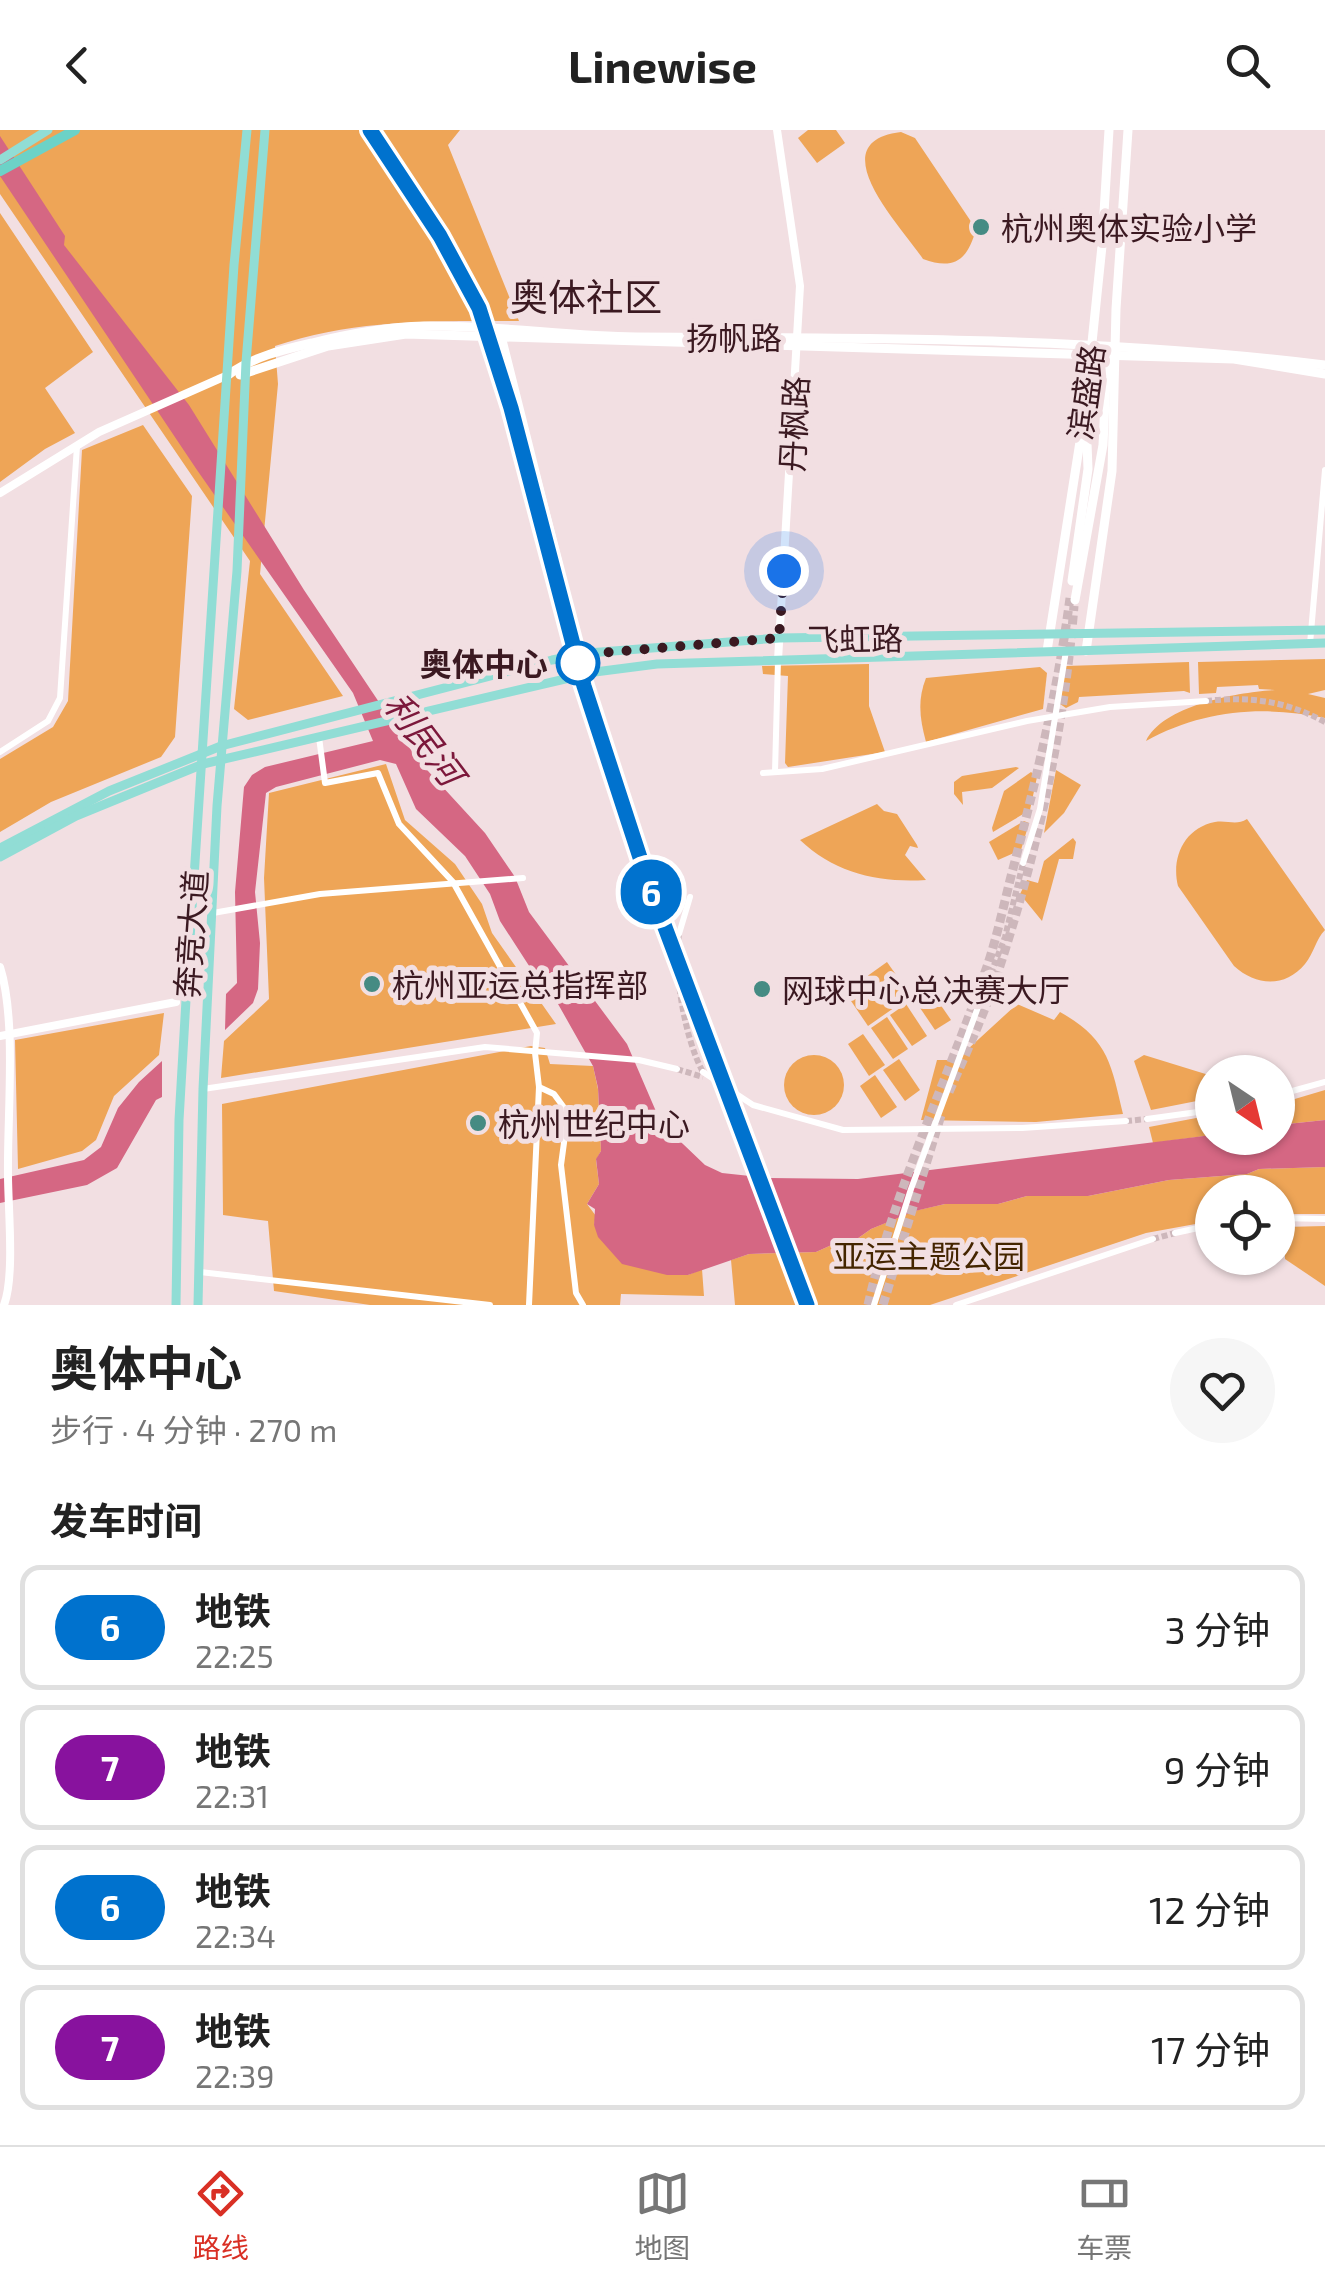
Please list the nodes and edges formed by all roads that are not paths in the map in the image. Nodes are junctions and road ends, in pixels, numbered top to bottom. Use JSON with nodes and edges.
{"nodes":[{"id":1,"x":48,"y":130,"type":"edge"},
{"id":2,"x":75,"y":130,"type":"edge"},
{"id":3,"x":247,"y":130,"type":"edge"},
{"id":4,"x":265,"y":130,"type":"edge"},
{"id":5,"x":777,"y":130,"type":"edge"},
{"id":6,"x":1109,"y":130,"type":"edge"},
{"id":7,"x":1128,"y":130,"type":"edge"},
{"id":8,"x":0,"y":160,"type":"edge"},
{"id":9,"x":0,"y":172,"type":"edge"},
{"id":10,"x":503,"y":336,"type":"junction"},
{"id":11,"x":797,"y":342,"type":"junction"},
{"id":12,"x":1092,"y":344,"type":"junction"},
{"id":13,"x":1113,"y":353,"type":"junction"},
{"id":14,"x":1091,"y":356,"type":"junction"},
{"id":15,"x":246,"y":362,"type":"junction"},
{"id":16,"x":1325,"y":365,"type":"edge"},
{"id":17,"x":1325,"y":374,"type":"edge"},
{"id":18,"x":228,"y":375,"type":"junction"},
{"id":19,"x":246,"y":375,"type":"junction"},
{"id":20,"x":1085,"y":410,"type":"junction"},
{"id":21,"x":77,"y":446,"type":"junction"},
{"id":22,"x":1325,"y":470,"type":"edge"},
{"id":23,"x":0,"y":493,"type":"edge"},
{"id":24,"x":1311,"y":630,"type":"junction"},
{"id":25,"x":1325,"y":630,"type":"edge"},
{"id":26,"x":1048,"y":635,"type":"junction"},
{"id":27,"x":1090,"y":635,"type":"junction"},
{"id":28,"x":779,"y":638,"type":"junction"},
{"id":29,"x":1325,"y":643,"type":"edge"},
{"id":30,"x":1310,"y":644,"type":"junction"},
{"id":31,"x":1046,"y":652,"type":"junction"},
{"id":32,"x":1066,"y":652,"type":"junction"},
{"id":33,"x":1086,"y":652,"type":"junction"},
{"id":34,"x":583,"y":654,"type":"junction"},
{"id":35,"x":778,"y":660,"type":"junction"},
{"id":36,"x":587,"y":673,"type":"junction"},
{"id":37,"x":1206,"y":700,"type":"tunnel mouth"},
{"id":38,"x":1056,"y":716,"type":"junction"},
{"id":39,"x":318,"y":736,"type":"junction"},
{"id":40,"x":221,"y":746,"type":"junction"},
{"id":41,"x":0,"y":752,"type":"edge"},
{"id":42,"x":204,"y":758,"type":"junction"},
{"id":43,"x":220,"y":760,"type":"junction"},
{"id":44,"x":775,"y":772,"type":"junction"},
{"id":45,"x":763,"y":774,"type":"dead end"},
{"id":46,"x":0,"y":848,"type":"edge"},
{"id":47,"x":0,"y":857,"type":"edge"},
{"id":48,"x":1024,"y":863,"type":"tunnel mouth"},
{"id":49,"x":524,"y":878,"type":"dead end"},
{"id":50,"x":452,"y":882,"type":"junction"},
{"id":51,"x":690,"y":898,"type":"dead end"},
{"id":52,"x":213,"y":913,"type":"junction"},
{"id":53,"x":680,"y":934,"type":"tunnel mouth"},
{"id":54,"x":0,"y":967,"type":"edge"},
{"id":55,"x":981,"y":999,"type":"tunnel mouth"},
{"id":56,"x":176,"y":1002,"type":"dead end"},
{"id":57,"x":4,"y":1035,"type":"edge"},
{"id":58,"x":535,"y":1052,"type":"junction"},
{"id":59,"x":677,"y":1069,"type":"tunnel mouth"},
{"id":60,"x":705,"y":1076,"type":"tunnel mouth"},
{"id":61,"x":1325,"y":1082,"type":"edge"},
{"id":62,"x":539,"y":1087,"type":"junction"},
{"id":63,"x":203,"y":1088,"type":"junction"},
{"id":64,"x":1295,"y":1090,"type":"edge"},
{"id":65,"x":1195,"y":1112,"type":"edge"},
{"id":66,"x":1147,"y":1119,"type":"tunnel mouth"},
{"id":67,"x":1126,"y":1122,"type":"tunnel mouth"},
{"id":68,"x":1295,"y":1218,"type":"edge"},
{"id":69,"x":1325,"y":1219,"type":"edge"},
{"id":70,"x":1195,"y":1229,"type":"edge"},
{"id":71,"x":1174,"y":1233,"type":"tunnel mouth"},
{"id":72,"x":1154,"y":1239,"type":"tunnel mouth"},
{"id":73,"x":200,"y":1272,"type":"junction"},
{"id":74,"x":4,"y":1305,"type":"edge"},
{"id":75,"x":176,"y":1305,"type":"edge"},
{"id":76,"x":198,"y":1305,"type":"edge"},
{"id":77,"x":490,"y":1305,"type":"edge"},
{"id":78,"x":529,"y":1305,"type":"edge"},
{"id":79,"x":583,"y":1305,"type":"edge"},
{"id":80,"x":874,"y":1305,"type":"edge"},
{"id":81,"x":956,"y":1305,"type":"edge"}],
"edges":[{"from":1,"to":8,"type":"main road"},
{"from":2,"to":9,"type":"highway"},
{"from":3,"to":18,"type":"main road"},
{"from":4,"to":15,"type":"main road"},
{"from":5,"to":11,"type":"street","name":"丹枫路"},
{"from":6,"to":12,"type":"main road","name":"滨盛路"},
{"from":7,"to":13,"type":"main road","name":"滨盛路"},
{"from":10,"to":11,"type":"main road"},
{"from":10,"to":19,"type":"main road"},
{"from":10,"to":34,"type":"street"},
{"from":11,"to":12,"type":"main road","name":"扬帆路"},
{"from":11,"to":14,"type":"main road"},
{"from":11,"to":15,"type":"main road","name":"扬帆路"},
{"from":11,"to":28,"type":"street","name":"丹枫路"},
{"from":12,"to":13,"type":"main road","name":"扬帆路"},
{"from":12,"to":14,"type":"main road","name":"滨盛路"},
{"from":13,"to":14,"type":"main road"},
{"from":13,"to":16,"type":"main road","name":"扬帆路"},
{"from":13,"to":17,"type":"main road"},
{"from":13,"to":20,"type":"main road"},
{"from":13,"to":27,"type":"main road","name":"滨盛路"},
{"from":14,"to":20,"type":"main road","name":"滨盛路"},
{"from":15,"to":18,"type":"main road","name":"扬帆路"},
{"from":15,"to":19,"type":"main road"},
{"from":18,"to":19,"type":"main road"},
{"from":18,"to":21,"type":"street","name":"扬帆路"},
{"from":18,"to":42,"type":"main road","name":"奔竞大道"},
{"from":19,"to":40,"type":"main road","name":"奔竞大道"},
{"from":20,"to":26,"type":"main road","name":"滨盛路"},
{"from":21,"to":23,"type":"street","name":"扬帆路"},
{"from":21,"to":41,"type":"street"},
{"from":22,"to":24,"type":"street"},
{"from":24,"to":25,"type":"main road","name":"飞虹路"},
{"from":24,"to":27,"type":"main road","name":"飞虹路"},
{"from":24,"to":30,"type":"street"},
{"from":26,"to":27,"type":"main road","name":"飞虹路"},
{"from":26,"to":28,"type":"main road","name":"飞虹路"},
{"from":26,"to":31,"type":"main road","name":"滨盛路"},
{"from":27,"to":33,"type":"main road","name":"滨盛路"},
{"from":28,"to":34,"type":"main road","name":"飞虹路"},
{"from":28,"to":35,"type":"street","name":"丹枫路"},
{"from":29,"to":30,"type":"main road","name":"飞虹路"},
{"from":30,"to":33,"type":"main road","name":"飞虹路"},
{"from":31,"to":32,"type":"main road","name":"飞虹路"},
{"from":31,"to":35,"type":"main road","name":"飞虹路"},
{"from":32,"to":33,"type":"main road","name":"飞虹路"},
{"from":32,"to":38,"type":"street"},
{"from":34,"to":36,"type":"street"},
{"from":34,"to":40,"type":"main road","name":"飞虹路"},
{"from":35,"to":36,"type":"main road","name":"飞虹路"},
{"from":35,"to":44,"type":"street"},
{"from":36,"to":39,"type":"main road","name":"飞虹路"},
{"from":37,"to":38,"type":"street"},
{"from":38,"to":44,"type":"street"},
{"from":38,"to":48,"type":"street"},
{"from":39,"to":43,"type":"main road","name":"飞虹路"},
{"from":39,"to":50,"type":"street"},
{"from":40,"to":42,"type":"main road","name":"飞虹路"},
{"from":40,"to":43,"type":"main road","name":"奔竞大道"},
{"from":42,"to":43,"type":"main road","name":"飞虹路"},
{"from":42,"to":46,"type":"main road","name":"飞虹路"},
{"from":42,"to":47,"type":"main road","name":"飞虹路"},
{"from":42,"to":75,"type":"main road","name":"奔竞大道"},
{"from":43,"to":52,"type":"main road","name":"奔竞大道"},
{"from":44,"to":45,"type":"street"},
{"from":49,"to":50,"type":"street"},
{"from":50,"to":52,"type":"street"},
{"from":50,"to":58,"type":"street"},
{"from":51,"to":53,"type":"street"},
{"from":52,"to":63,"type":"main road","name":"奔竞大道"},
{"from":54,"to":57,"type":"street"},
{"from":55,"to":80,"type":"street"},
{"from":56,"to":57,"type":"street"},
{"from":57,"to":74,"type":"street"},
{"from":58,"to":59,"type":"street"},
{"from":58,"to":62,"type":"street"},
{"from":58,"to":63,"type":"street"},
{"from":60,"to":67,"type":"street"},
{"from":61,"to":64,"type":"street"},
{"from":62,"to":78,"type":"street"},
{"from":62,"to":79,"type":"street"},
{"from":63,"to":73,"type":"main road","name":"奔竞大道"},
{"from":65,"to":66,"type":"street"},
{"from":68,"to":69,"type":"street"},
{"from":70,"to":71,"type":"street"},
{"from":72,"to":81,"type":"street"},
{"from":73,"to":76,"type":"main road","name":"奔竞大道"},
{"from":73,"to":77,"type":"street"}]}
